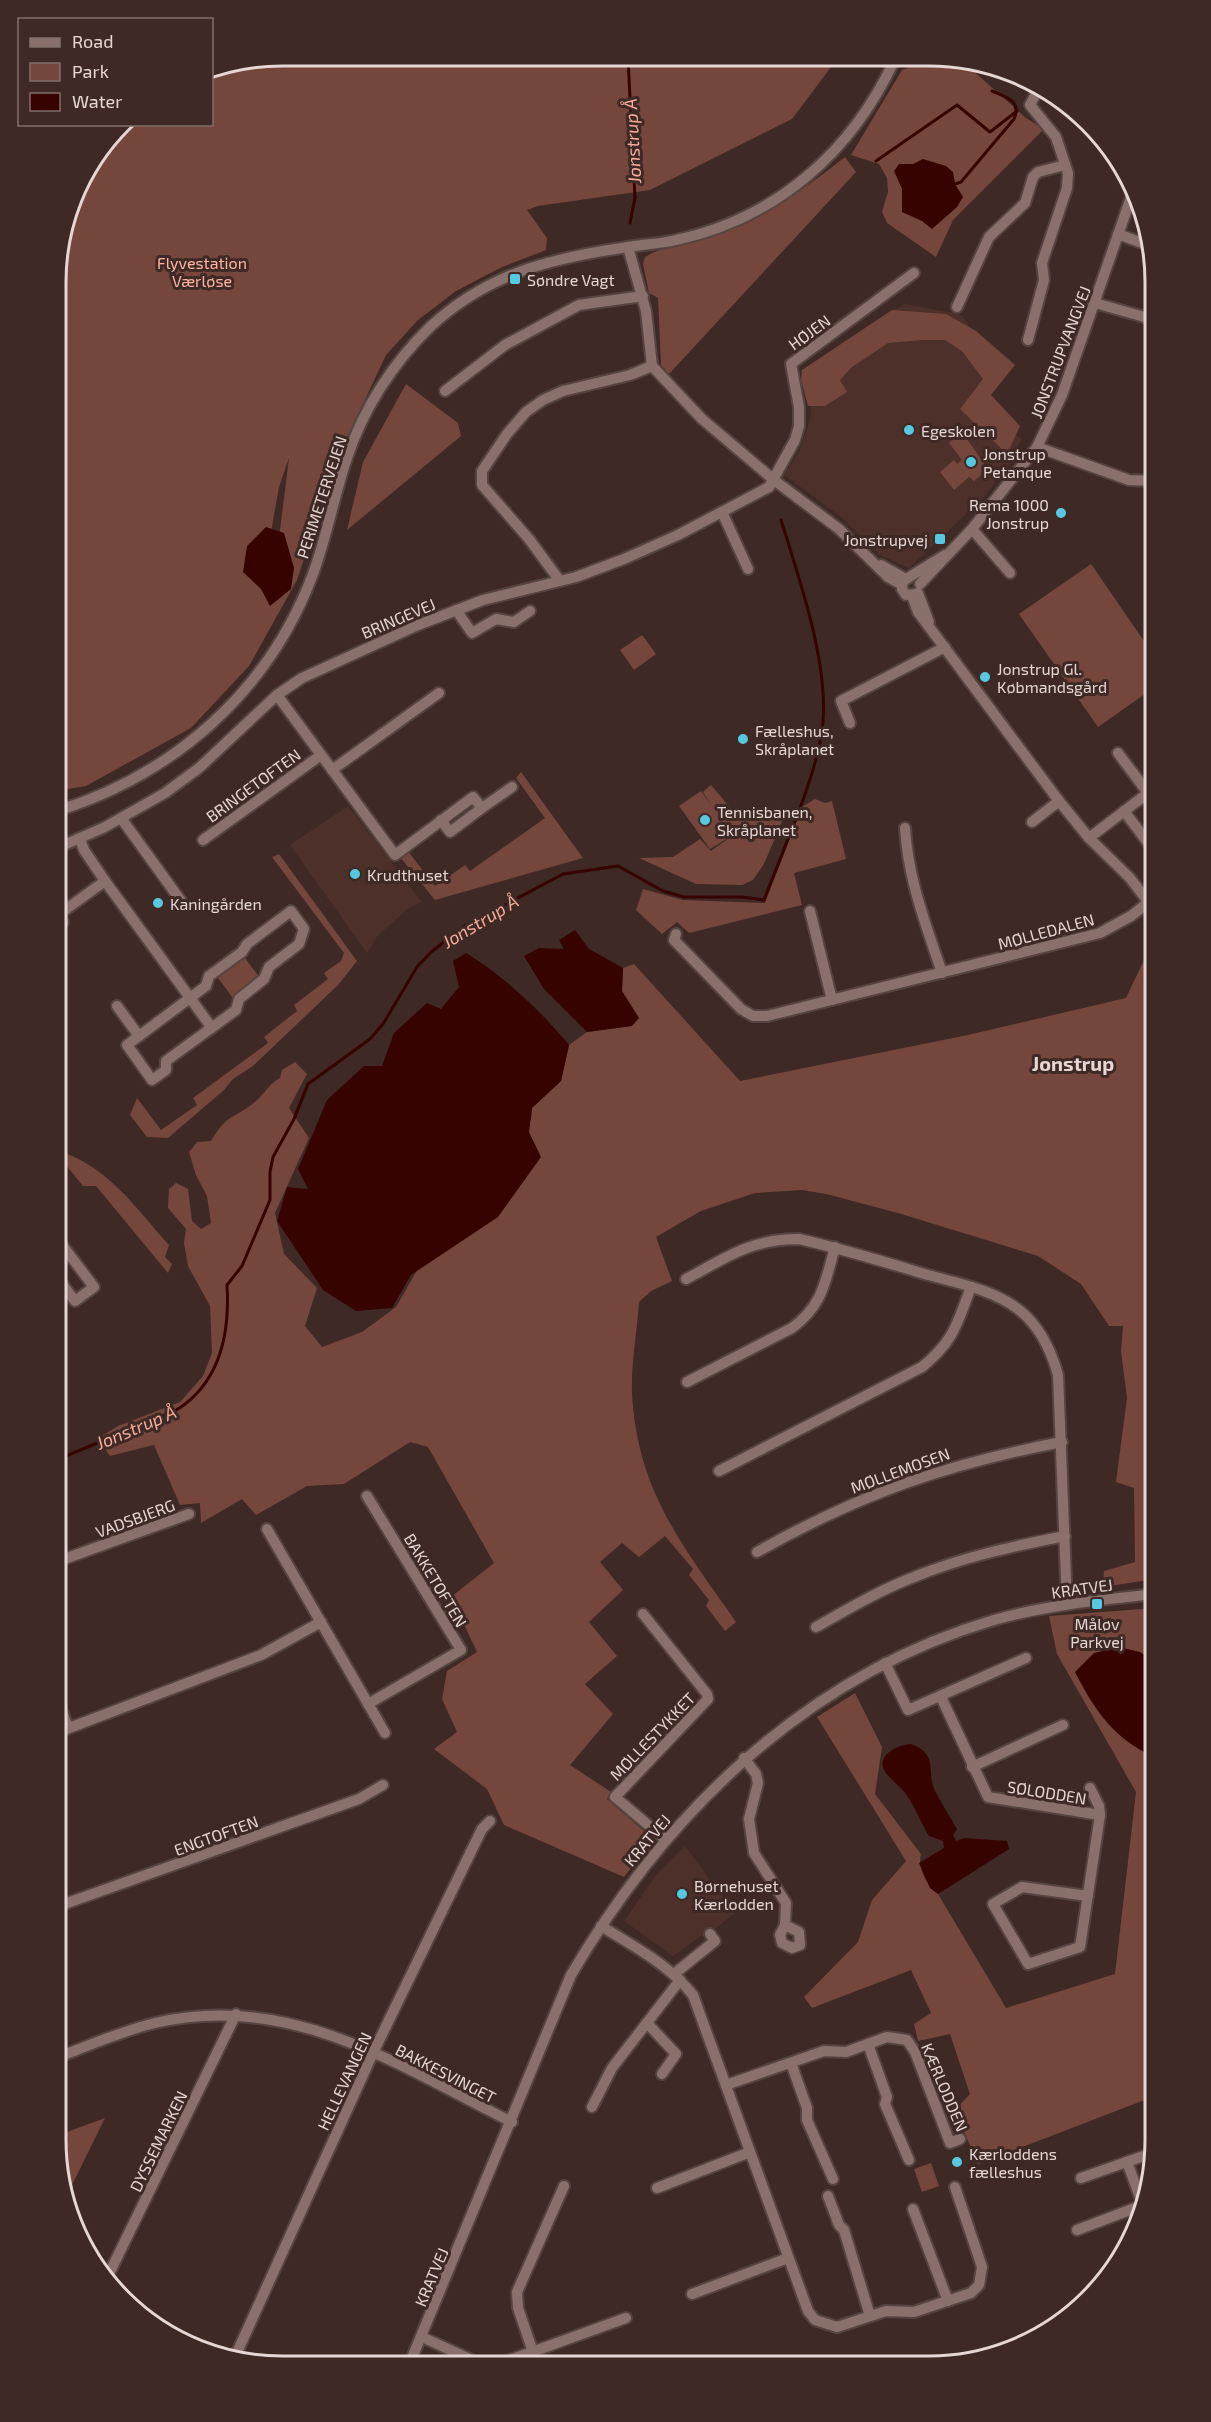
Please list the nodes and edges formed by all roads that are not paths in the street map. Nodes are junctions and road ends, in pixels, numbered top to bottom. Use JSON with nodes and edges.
{"nodes":[{"id":1,"x":891,"y":66,"type":"edge"},
{"id":2,"x":1036,"y":94,"type":"edge"},
{"id":3,"x":1065,"y":165,"type":"junction"},
{"id":4,"x":1130,"y":201,"type":"edge"},
{"id":5,"x":1118,"y":234,"type":"junction"},
{"id":6,"x":1141,"y":243,"type":"edge"},
{"id":7,"x":628,"y":247,"type":"junction"},
{"id":8,"x":914,"y":273,"type":"dead end"},
{"id":9,"x":643,"y":296,"type":"junction"},
{"id":10,"x":1095,"y":303,"type":"junction"},
{"id":11,"x":957,"y":307,"type":"dead end"},
{"id":12,"x":1145,"y":317,"type":"edge"},
{"id":13,"x":1028,"y":340,"type":"dead end"},
{"id":14,"x":652,"y":366,"type":"junction"},
{"id":15,"x":445,"y":391,"type":"dead end"},
{"id":16,"x":1037,"y":447,"type":"junction"},
{"id":17,"x":774,"y":480,"type":"junction"},
{"id":18,"x":1145,"y":481,"type":"edge"},
{"id":19,"x":722,"y":512,"type":"junction"},
{"id":20,"x":972,"y":529,"type":"junction"},
{"id":21,"x":748,"y":569,"type":"dead end"},
{"id":22,"x":1010,"y":573,"type":"dead end"},
{"id":23,"x":560,"y":581,"type":"junction"},
{"id":24,"x":912,"y":586,"type":"junction"},
{"id":25,"x":456,"y":610,"type":"junction"},
{"id":26,"x":530,"y":611,"type":"dead end"},
{"id":27,"x":945,"y":647,"type":"junction"},
{"id":28,"x":439,"y":693,"type":"dead end"},
{"id":29,"x":277,"y":695,"type":"junction"},
{"id":30,"x":849,"y":723,"type":"dead end"},
{"id":31,"x":1118,"y":753,"type":"dead end"},
{"id":32,"x":321,"y":754,"type":"junction"},
{"id":33,"x":332,"y":770,"type":"junction"},
{"id":34,"x":512,"y":787,"type":"dead end"},
{"id":35,"x":1145,"y":788,"type":"edge"},
{"id":36,"x":1145,"y":794,"type":"edge"},
{"id":37,"x":1059,"y":801,"type":"junction"},
{"id":38,"x":66,"y":808,"type":"edge"},
{"id":39,"x":1124,"y":811,"type":"junction"},
{"id":40,"x":121,"y":818,"type":"junction"},
{"id":41,"x":1032,"y":822,"type":"dead end"},
{"id":42,"x":905,"y":828,"type":"dead end"},
{"id":43,"x":1089,"y":838,"type":"junction"},
{"id":44,"x":80,"y":839,"type":"junction"},
{"id":45,"x":1145,"y":839,"type":"edge"},
{"id":46,"x":203,"y":840,"type":"dead end"},
{"id":47,"x":66,"y":844,"type":"edge"},
{"id":48,"x":105,"y":881,"type":"junction"},
{"id":49,"x":1145,"y":898,"type":"edge"},
{"id":50,"x":181,"y":901,"type":"dead end"},
{"id":51,"x":66,"y":908,"type":"edge"},
{"id":52,"x":1145,"y":910,"type":"edge"},
{"id":53,"x":810,"y":911,"type":"dead end"},
{"id":54,"x":676,"y":934,"type":"dead end"},
{"id":55,"x":942,"y":973,"type":"junction"},
{"id":56,"x":189,"y":998,"type":"junction"},
{"id":57,"x":832,"y":1000,"type":"junction"},
{"id":58,"x":117,"y":1006,"type":"dead end"},
{"id":59,"x":212,"y":1028,"type":"junction"},
{"id":60,"x":139,"y":1036,"type":"junction"},
{"id":61,"x":835,"y":1247,"type":"junction"},
{"id":62,"x":66,"y":1250,"type":"edge"},
{"id":63,"x":686,"y":1279,"type":"dead end"},
{"id":64,"x":971,"y":1287,"type":"junction"},
{"id":65,"x":66,"y":1289,"type":"edge"},
{"id":66,"x":687,"y":1382,"type":"dead end"},
{"id":67,"x":1062,"y":1442,"type":"junction"},
{"id":68,"x":720,"y":1471,"type":"dead end"},
{"id":69,"x":367,"y":1496,"type":"dead end"},
{"id":70,"x":189,"y":1514,"type":"dead end"},
{"id":71,"x":267,"y":1529,"type":"dead end"},
{"id":72,"x":1065,"y":1536,"type":"junction"},
{"id":73,"x":757,"y":1552,"type":"dead end"},
{"id":74,"x":66,"y":1558,"type":"edge"},
{"id":75,"x":1145,"y":1595,"type":"edge"},
{"id":76,"x":1068,"y":1604,"type":"junction"},
{"id":77,"x":643,"y":1614,"type":"dead end"},
{"id":78,"x":321,"y":1622,"type":"junction"},
{"id":79,"x":816,"y":1627,"type":"dead end"},
{"id":80,"x":1026,"y":1658,"type":"dead end"},
{"id":81,"x":885,"y":1663,"type":"junction"},
{"id":82,"x":940,"y":1697,"type":"junction"},
{"id":83,"x":368,"y":1704,"type":"junction"},
{"id":84,"x":66,"y":1722,"type":"edge"},
{"id":85,"x":1063,"y":1725,"type":"dead end"},
{"id":86,"x":68,"y":1728,"type":"joint"},
{"id":87,"x":385,"y":1733,"type":"dead end"},
{"id":88,"x":744,"y":1758,"type":"junction"},
{"id":89,"x":972,"y":1767,"type":"junction"},
{"id":90,"x":383,"y":1785,"type":"dead end"},
{"id":91,"x":1090,"y":1788,"type":"dead end"},
{"id":92,"x":1100,"y":1815,"type":"junction"},
{"id":93,"x":490,"y":1821,"type":"dead end"},
{"id":94,"x":666,"y":1840,"type":"junction"},
{"id":95,"x":1088,"y":1896,"type":"junction"},
{"id":96,"x":66,"y":1904,"type":"edge"},
{"id":97,"x":785,"y":1925,"type":"dead end"},
{"id":98,"x":601,"y":1926,"type":"junction"},
{"id":99,"x":710,"y":1934,"type":"dead end"},
{"id":100,"x":677,"y":1977,"type":"junction"},
{"id":101,"x":236,"y":2014,"type":"junction"},
{"id":102,"x":647,"y":2023,"type":"junction"},
{"id":103,"x":868,"y":2044,"type":"junction"},
{"id":104,"x":373,"y":2053,"type":"junction"},
{"id":105,"x":66,"y":2054,"type":"edge"},
{"id":106,"x":791,"y":2063,"type":"junction"},
{"id":107,"x":662,"y":2074,"type":"dead end"},
{"id":108,"x":726,"y":2085,"type":"junction"},
{"id":109,"x":592,"y":2107,"type":"dead end"},
{"id":110,"x":512,"y":2122,"type":"junction"},
{"id":111,"x":960,"y":2139,"type":"dead end"},
{"id":112,"x":750,"y":2152,"type":"junction"},
{"id":113,"x":1145,"y":2156,"type":"edge"},
{"id":114,"x":909,"y":2160,"type":"dead end"},
{"id":115,"x":1127,"y":2162,"type":"junction"},
{"id":116,"x":1081,"y":2178,"type":"dead end"},
{"id":117,"x":832,"y":2179,"type":"dead end"},
{"id":118,"x":564,"y":2186,"type":"dead end"},
{"id":119,"x":955,"y":2187,"type":"dead end"},
{"id":120,"x":657,"y":2188,"type":"dead end"},
{"id":121,"x":1139,"y":2193,"type":"edge"},
{"id":122,"x":828,"y":2196,"type":"dead end"},
{"id":123,"x":1135,"y":2208,"type":"edge"},
{"id":124,"x":913,"y":2209,"type":"dead end"},
{"id":125,"x":1077,"y":2230,"type":"dead end"},
{"id":126,"x":788,"y":2258,"type":"junction"},
{"id":127,"x":110,"y":2271,"type":"edge"},
{"id":128,"x":692,"y":2294,"type":"dead end"},
{"id":129,"x":948,"y":2301,"type":"junction"},
{"id":130,"x":870,"y":2316,"type":"junction"},
{"id":131,"x":626,"y":2318,"type":"dead end"},
{"id":132,"x":422,"y":2337,"type":"junction"},
{"id":133,"x":237,"y":2351,"type":"edge"},
{"id":134,"x":533,"y":2352,"type":"junction"},
{"id":135,"x":413,"y":2356,"type":"edge"},
{"id":136,"x":463,"y":2356,"type":"edge"},
{"id":137,"x":522,"y":2356,"type":"edge"}],
"edges":[{"from":1,"to":7,"type":"street","name":"PERIMETERVEJEN"},
{"from":2,"to":3,"type":"street"},
{"from":3,"to":11,"type":"street"},
{"from":3,"to":13,"type":"street"},
{"from":4,"to":5,"type":"street","name":"JONSTRUPVANGVEJ"},
{"from":5,"to":6,"type":"street"},
{"from":5,"to":10,"type":"street","name":"JONSTRUPVANGVEJ"},
{"from":7,"to":9,"type":"street"},
{"from":7,"to":38,"type":"street","name":"PERIMETERVEJEN"},
{"from":8,"to":17,"type":"street","name":"HØJEN"},
{"from":9,"to":14,"type":"street"},
{"from":9,"to":15,"type":"street"},
{"from":10,"to":12,"type":"street"},
{"from":10,"to":16,"type":"street","name":"JONSTRUPVANGVEJ"},
{"from":14,"to":17,"type":"street"},
{"from":14,"to":23,"type":"street"},
{"from":16,"to":18,"type":"street"},
{"from":16,"to":20,"type":"street","name":"JONSTRUPVANGVEJ"},
{"from":17,"to":19,"type":"street","name":"BRINGEVEJ"},
{"from":17,"to":24,"type":"street"},
{"from":19,"to":21,"type":"street"},
{"from":19,"to":23,"type":"street","name":"BRINGEVEJ"},
{"from":20,"to":22,"type":"street"},
{"from":20,"to":24,"type":"street","name":"JONSTRUPVANGVEJ"},
{"from":23,"to":25,"type":"street","name":"BRINGEVEJ"},
{"from":24,"to":27,"type":"street"},
{"from":25,"to":26,"type":"street"},
{"from":25,"to":29,"type":"street","name":"BRINGEVEJ"},
{"from":27,"to":30,"type":"street"},
{"from":27,"to":37,"type":"street"},
{"from":28,"to":33,"type":"street"},
{"from":29,"to":32,"type":"street","name":"BRINGETOFTEN"},
{"from":29,"to":40,"type":"street","name":"BRINGEVEJ"},
{"from":31,"to":35,"type":"street"},
{"from":32,"to":33,"type":"street","name":"BRINGETOFTEN"},
{"from":32,"to":46,"type":"street","name":"BRINGETOFTEN"},
{"from":33,"to":34,"type":"street","name":"BRINGETOFTEN"},
{"from":36,"to":39,"type":"street"},
{"from":37,"to":41,"type":"street"},
{"from":37,"to":43,"type":"street"},
{"from":39,"to":43,"type":"street"},
{"from":39,"to":45,"type":"street"},
{"from":40,"to":44,"type":"street","name":"BRINGEVEJ"},
{"from":40,"to":50,"type":"street"},
{"from":42,"to":55,"type":"street"},
{"from":43,"to":49,"type":"street"},
{"from":44,"to":47,"type":"street","name":"BRINGEVEJ"},
{"from":44,"to":48,"type":"street"},
{"from":48,"to":51,"type":"street"},
{"from":48,"to":56,"type":"street"},
{"from":52,"to":55,"type":"street","name":"MØLLEDALEN"},
{"from":53,"to":57,"type":"street"},
{"from":54,"to":57,"type":"street","name":"MØLLEDALEN"},
{"from":55,"to":57,"type":"street","name":"MØLLEDALEN"},
{"from":56,"to":59,"type":"street"},
{"from":56,"to":59,"type":"street"},
{"from":56,"to":60,"type":"street"},
{"from":58,"to":60,"type":"street"},
{"from":59,"to":60,"type":"street"},
{"from":61,"to":63,"type":"street"},
{"from":61,"to":64,"type":"street"},
{"from":61,"to":66,"type":"street"},
{"from":62,"to":65,"type":"street"},
{"from":64,"to":67,"type":"street"},
{"from":64,"to":68,"type":"street"},
{"from":67,"to":72,"type":"street"},
{"from":67,"to":73,"type":"street","name":"MØLLEMOSEN"},
{"from":69,"to":83,"type":"street","name":"BAKKETOFTEN"},
{"from":70,"to":74,"type":"street","name":"VADSBJERG"},
{"from":71,"to":78,"type":"street"},
{"from":72,"to":76,"type":"street"},
{"from":72,"to":79,"type":"street"},
{"from":75,"to":76,"type":"street","name":"KRATVEJ"},
{"from":76,"to":81,"type":"street","name":"KRATVEJ"},
{"from":77,"to":94,"type":"street","name":"MØLLESTYKKET"},
{"from":78,"to":83,"type":"street"},
{"from":78,"to":86,"type":"street"},
{"from":80,"to":82,"type":"street"},
{"from":81,"to":82,"type":"street"},
{"from":81,"to":88,"type":"street","name":"KRATVEJ"},
{"from":82,"to":89,"type":"street","name":"SØLODDEN"},
{"from":83,"to":87,"type":"street"},
{"from":84,"to":86,"type":"street"},
{"from":85,"to":89,"type":"street","name":"SØLODDEN"},
{"from":88,"to":94,"type":"street","name":"KRATVEJ"},
{"from":88,"to":97,"type":"street"},
{"from":89,"to":92,"type":"street","name":"SØLODDEN"},
{"from":90,"to":96,"type":"street","name":"ENGTOFTEN"},
{"from":91,"to":92,"type":"street","name":"SØLODDEN"},
{"from":92,"to":95,"type":"street","name":"SØLODDEN"},
{"from":93,"to":104,"type":"street","name":"HELLEVANGEN"},
{"from":94,"to":98,"type":"street","name":"KRATVEJ"},
{"from":95,"to":95,"type":"street","name":"SØLODDEN"},
{"from":98,"to":100,"type":"street"},
{"from":98,"to":110,"type":"street","name":"KRATVEJ"},
{"from":99,"to":100,"type":"street"},
{"from":100,"to":102,"type":"street"},
{"from":100,"to":108,"type":"street"},
{"from":101,"to":104,"type":"street","name":"BAKKESVINGET"},
{"from":101,"to":105,"type":"street","name":"BAKKESVINGET"},
{"from":101,"to":127,"type":"street","name":"DYSSEMARKEN"},
{"from":102,"to":107,"type":"street"},
{"from":102,"to":109,"type":"street"},
{"from":103,"to":106,"type":"street","name":"KÆRLODDEN"},
{"from":103,"to":111,"type":"street","name":"KÆRLODDEN"},
{"from":103,"to":114,"type":"street"},
{"from":104,"to":110,"type":"street","name":"BAKKESVINGET"},
{"from":104,"to":133,"type":"street","name":"HELLEVANGEN"},
{"from":106,"to":108,"type":"street","name":"KÆRLODDEN"},
{"from":106,"to":117,"type":"street"},
{"from":108,"to":112,"type":"street"},
{"from":110,"to":132,"type":"street","name":"KRATVEJ"},
{"from":112,"to":120,"type":"street"},
{"from":112,"to":126,"type":"street"},
{"from":113,"to":115,"type":"street"},
{"from":115,"to":116,"type":"street"},
{"from":115,"to":121,"type":"street"},
{"from":118,"to":134,"type":"street"},
{"from":119,"to":129,"type":"street"},
{"from":122,"to":130,"type":"street"},
{"from":123,"to":125,"type":"street"},
{"from":124,"to":129,"type":"street"},
{"from":126,"to":128,"type":"street"},
{"from":126,"to":130,"type":"street"},
{"from":129,"to":130,"type":"street"},
{"from":131,"to":134,"type":"street"},
{"from":132,"to":135,"type":"street","name":"KRATVEJ"},
{"from":132,"to":136,"type":"street"},
{"from":134,"to":137,"type":"street"}]}
